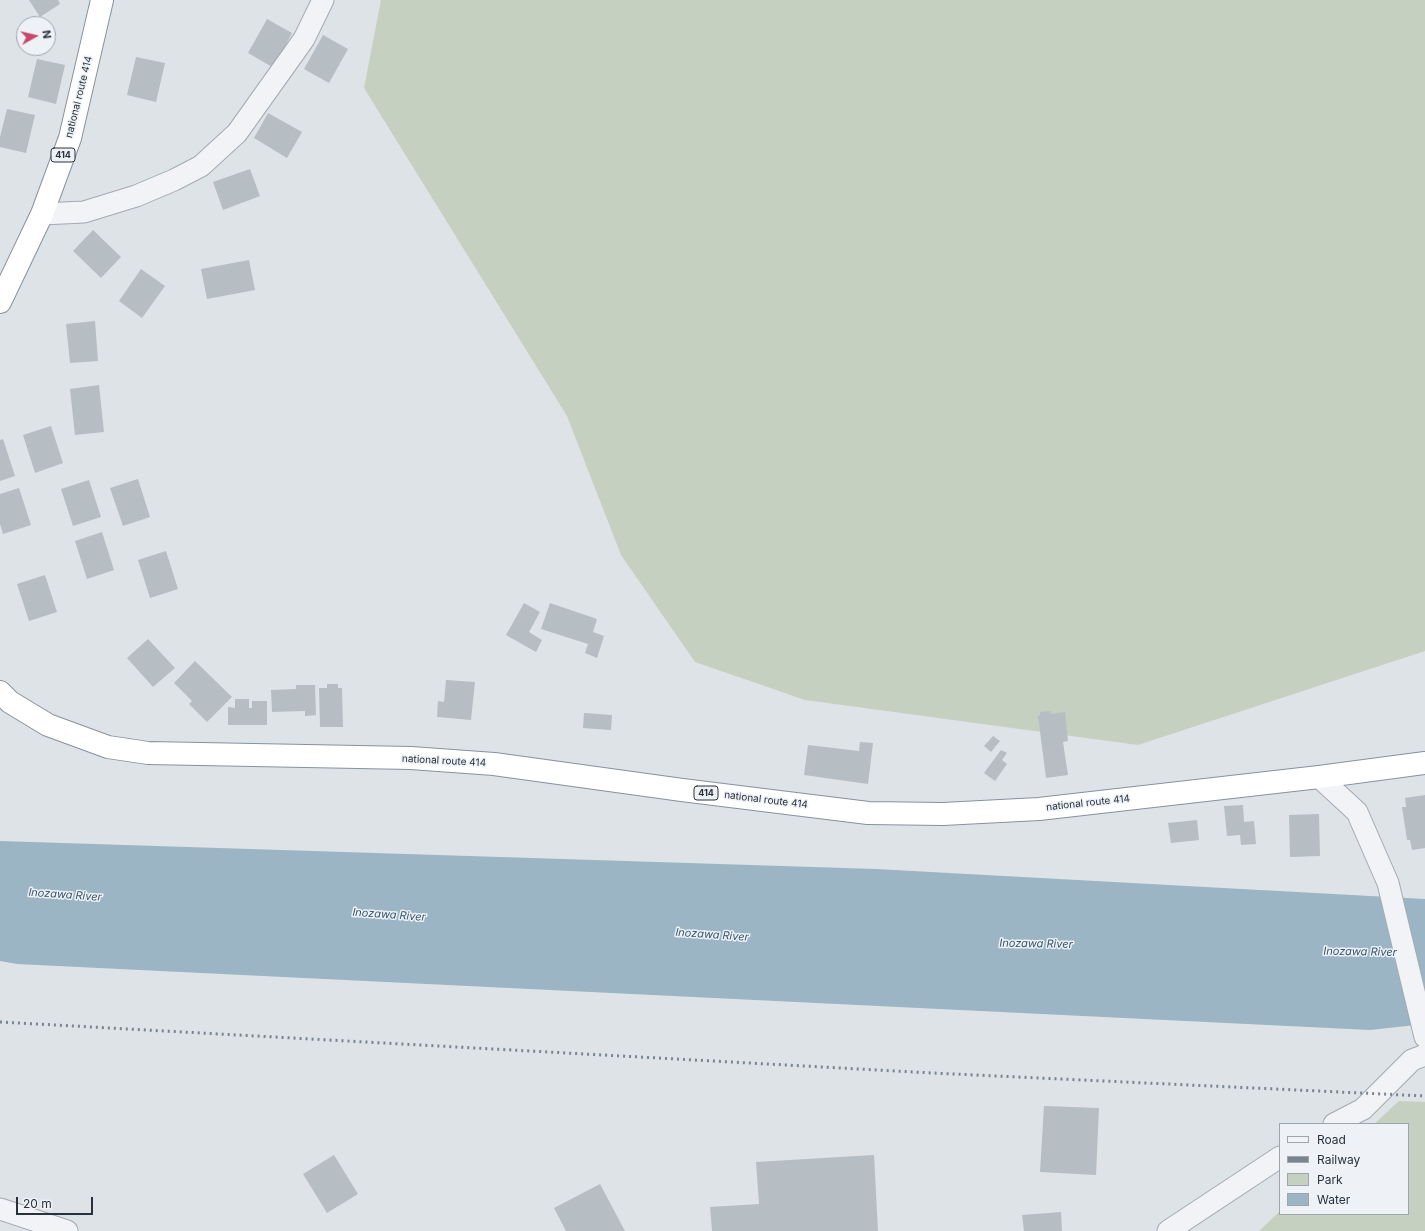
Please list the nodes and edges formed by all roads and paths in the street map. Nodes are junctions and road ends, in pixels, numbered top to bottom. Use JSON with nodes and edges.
{"nodes":[{"id":1,"x":102,"y":0,"type":"edge"},
{"id":2,"x":323,"y":0,"type":"edge"},
{"id":3,"x":42,"y":214,"type":"junction"},
{"id":4,"x":0,"y":302,"type":"edge"},
{"id":5,"x":0,"y":692,"type":"edge"},
{"id":6,"x":1425,"y":763,"type":"edge"},
{"id":7,"x":1319,"y":777,"type":"junction"},
{"id":8,"x":1424,"y":1034,"type":"edge"},
{"id":9,"x":1425,"y":1055,"type":"edge"},
{"id":10,"x":1336,"y":1123,"type":"edge"},
{"id":11,"x":1279,"y":1158,"type":"edge"},
{"id":12,"x":0,"y":1209,"type":"edge"},
{"id":13,"x":67,"y":1231,"type":"edge"},
{"id":14,"x":1168,"y":1231,"type":"edge"}],
"edges":[{"from":1,"to":3,"type":"highway","name":"national route 414","number":"414"},
{"from":2,"to":3,"type":"street"},
{"from":3,"to":4,"type":"highway","name":"national route 414","number":"414"},
{"from":5,"to":7,"type":"highway","name":"national route 414","number":"414"},
{"from":6,"to":7,"type":"highway","name":"national route 414","number":"414"},
{"from":7,"to":8,"type":"street"},
{"from":9,"to":10,"type":"street"},
{"from":11,"to":14,"type":"street"},
{"from":12,"to":13,"type":"street"}]}
